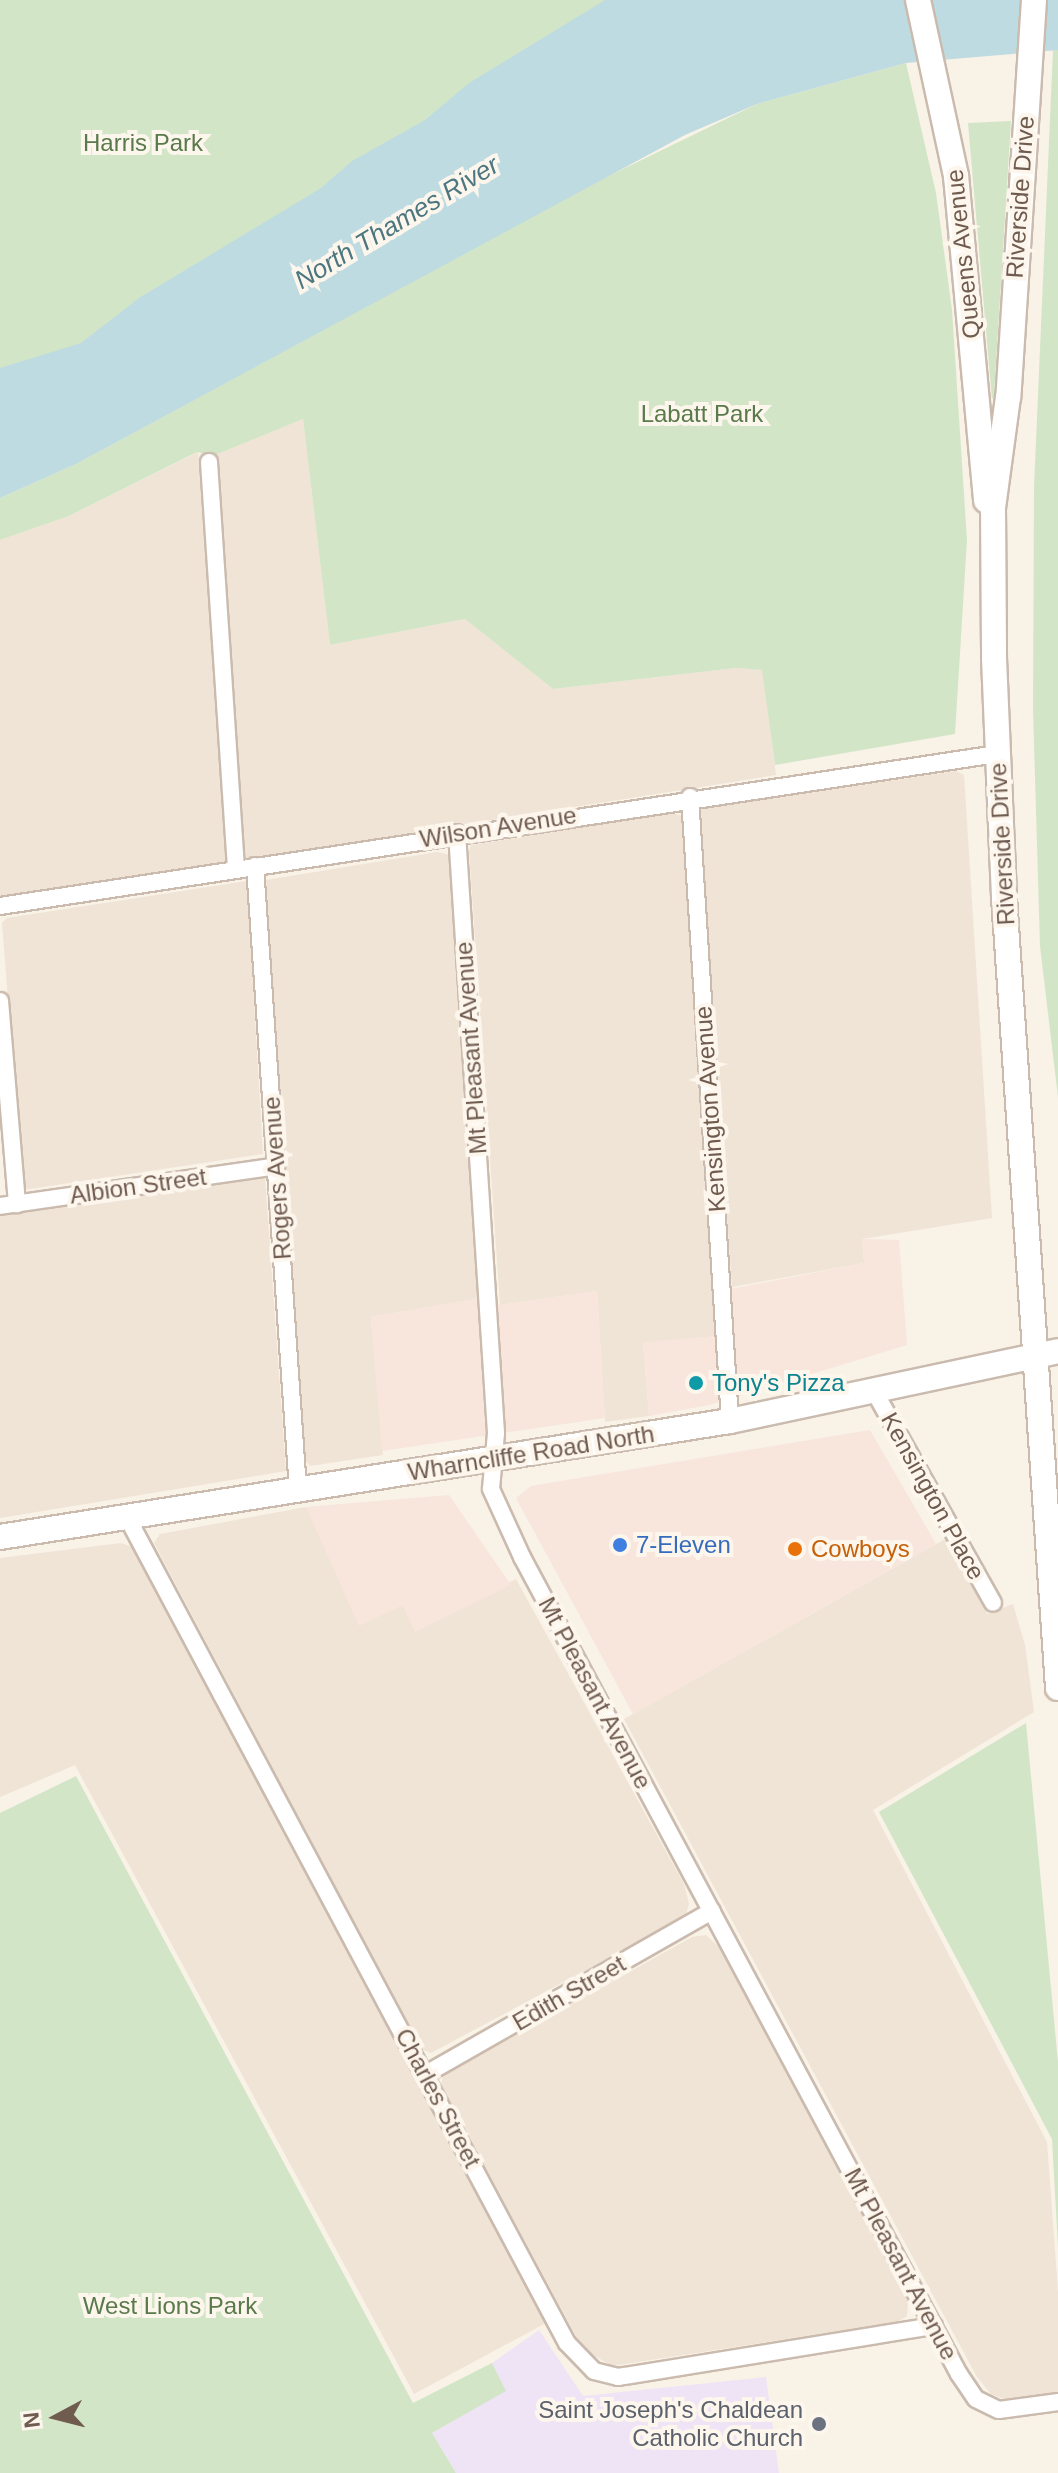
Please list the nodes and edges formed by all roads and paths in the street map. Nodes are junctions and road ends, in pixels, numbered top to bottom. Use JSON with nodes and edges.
{"nodes":[{"id":1,"x":918,"y":0,"type":"edge"},
{"id":2,"x":1034,"y":0,"type":"edge"},
{"id":3,"x":209,"y":462,"type":"dead end"},
{"id":4,"x":993,"y":508,"type":"junction"},
{"id":5,"x":997,"y":754,"type":"junction"},
{"id":6,"x":690,"y":797,"type":"junction"},
{"id":7,"x":457,"y":833,"type":"junction"},
{"id":8,"x":255,"y":866,"type":"junction"},
{"id":9,"x":236,"y":868,"type":"junction"},
{"id":10,"x":0,"y":906,"type":"edge"},
{"id":11,"x":0,"y":1001,"type":"edge"},
{"id":12,"x":276,"y":1166,"type":"junction"},
{"id":13,"x":8,"y":1205,"type":"edge"},
{"id":14,"x":1046,"y":1354,"type":"edge"},
{"id":15,"x":873,"y":1389,"type":"junction"},
{"id":16,"x":730,"y":1421,"type":"junction"},
{"id":17,"x":491,"y":1460,"type":"junction"},
{"id":18,"x":298,"y":1490,"type":"junction"},
{"id":19,"x":127,"y":1517,"type":"junction"},
{"id":20,"x":0,"y":1537,"type":"edge"},
{"id":21,"x":993,"y":1603,"type":"dead end"},
{"id":22,"x":1058,"y":1688,"type":"edge"},
{"id":23,"x":712,"y":1911,"type":"junction"},
{"id":24,"x":426,"y":2074,"type":"junction"},
{"id":25,"x":934,"y":2326,"type":"junction"},
{"id":26,"x":1058,"y":2402,"type":"edge"}],
"edges":[{"from":1,"to":4,"type":"main road","name":"Queens Avenue"},
{"from":2,"to":4,"type":"main road","name":"Riverside Drive"},
{"from":3,"to":9,"type":"street"},
{"from":4,"to":5,"type":"main road","name":"Riverside Drive"},
{"from":5,"to":6,"type":"street","name":"Wilson Avenue"},
{"from":5,"to":14,"type":"main road","name":"Riverside Drive"},
{"from":6,"to":7,"type":"street","name":"Wilson Avenue"},
{"from":6,"to":16,"type":"street","name":"Kensington Avenue"},
{"from":7,"to":8,"type":"street","name":"Wilson Avenue"},
{"from":7,"to":17,"type":"street","name":"Mt Pleasant Avenue"},
{"from":8,"to":9,"type":"street","name":"Wilson Avenue"},
{"from":8,"to":12,"type":"street","name":"Rogers Avenue"},
{"from":9,"to":10,"type":"street","name":"Wilson Avenue"},
{"from":11,"to":13,"type":"street"},
{"from":12,"to":13,"type":"street","name":"Albion Street"},
{"from":12,"to":18,"type":"street","name":"Rogers Avenue"},
{"from":14,"to":15,"type":"main road","name":"Wharncliffe Road North"},
{"from":14,"to":22,"type":"main road","name":"Riverside Drive"},
{"from":15,"to":16,"type":"main road","name":"Wharncliffe Road North"},
{"from":15,"to":21,"type":"street","name":"Kensington Place"},
{"from":16,"to":17,"type":"main road","name":"Wharncliffe Road North"},
{"from":17,"to":18,"type":"main road","name":"Wharncliffe Road North"},
{"from":17,"to":23,"type":"street","name":"Mt Pleasant Avenue"},
{"from":18,"to":19,"type":"main road","name":"Wharncliffe Road North"},
{"from":19,"to":20,"type":"main road","name":"Wharncliffe Road North"},
{"from":19,"to":24,"type":"street","name":"Charles Street"},
{"from":23,"to":24,"type":"street","name":"Edith Street"},
{"from":23,"to":25,"type":"street","name":"Mt Pleasant Avenue"},
{"from":24,"to":25,"type":"street","name":"Charles Street"},
{"from":25,"to":26,"type":"street","name":"Mt Pleasant Avenue"}]}
